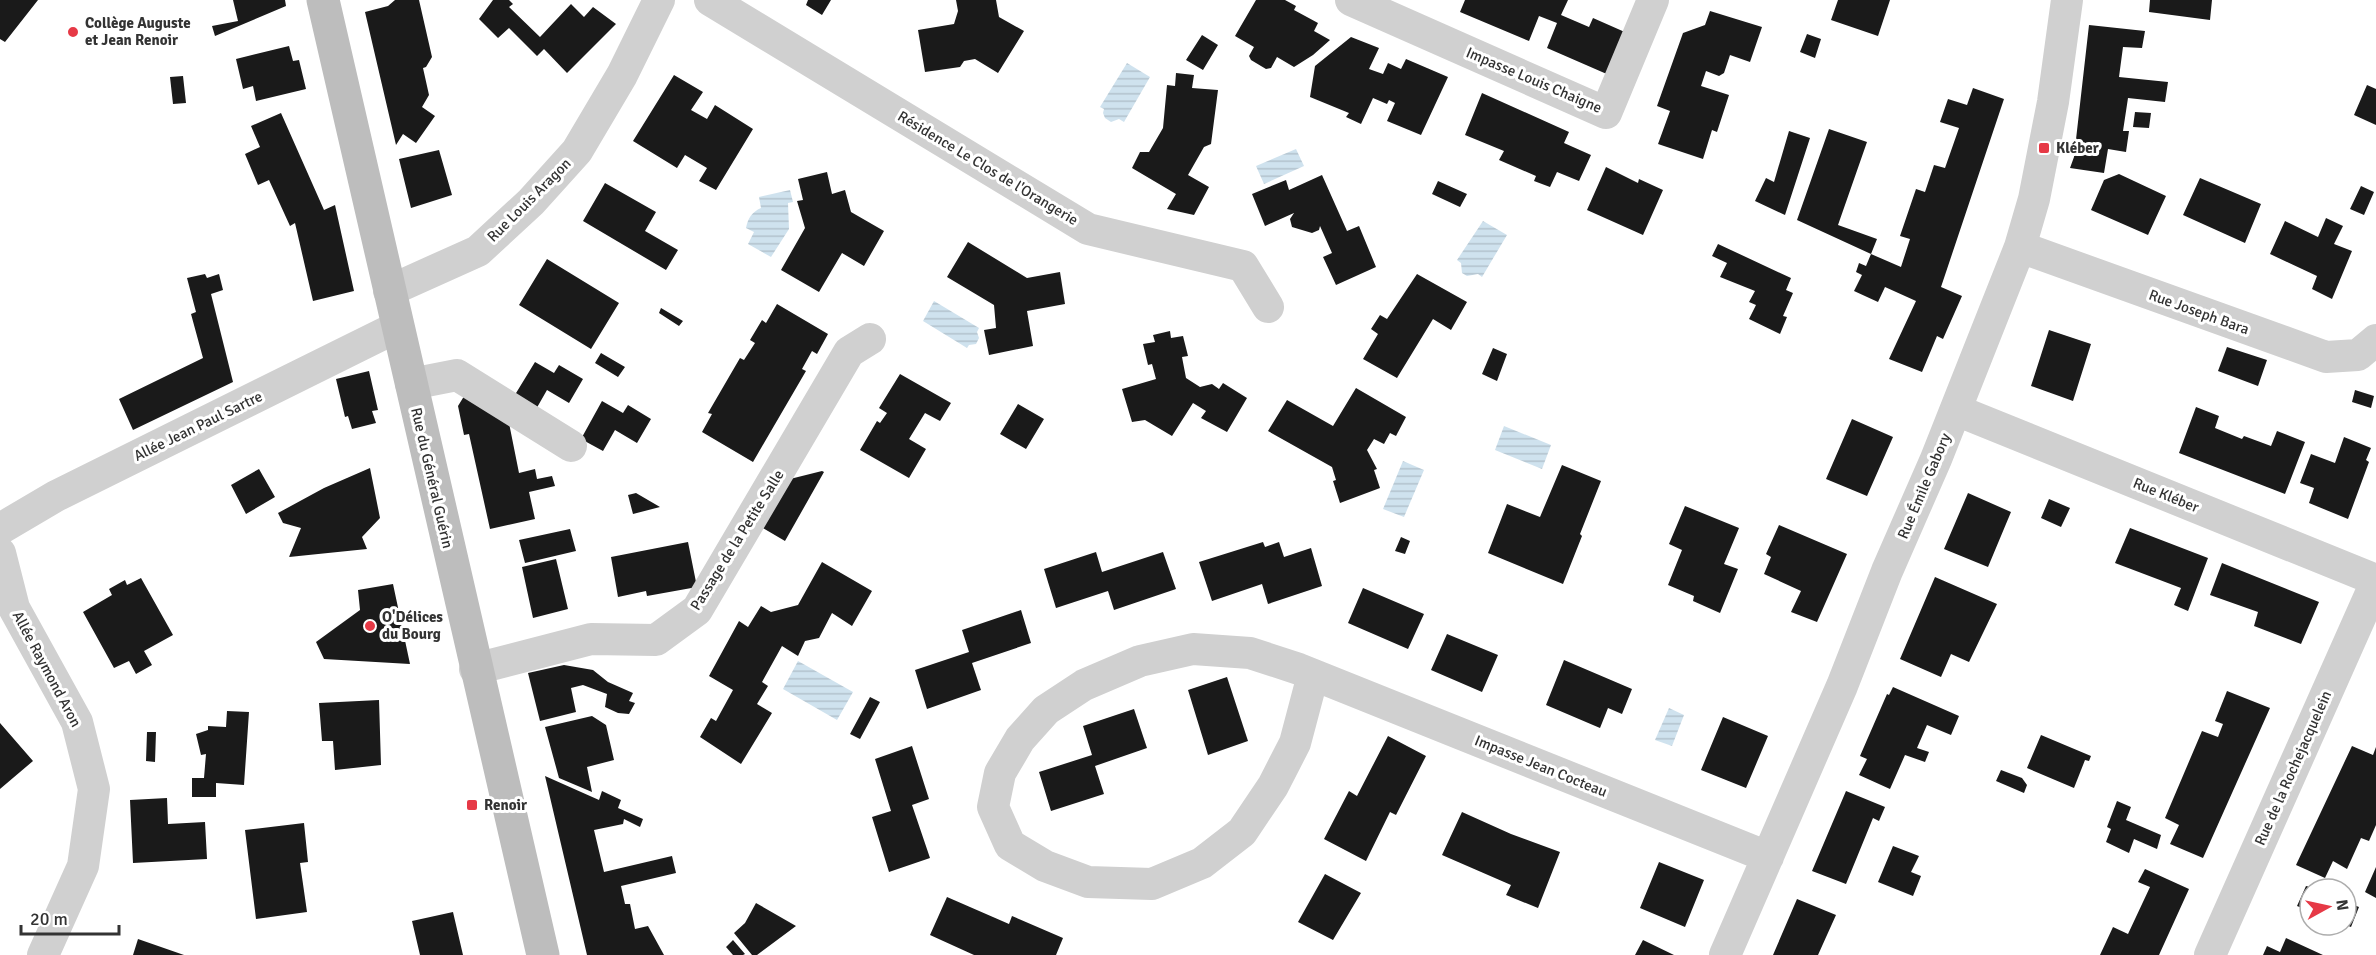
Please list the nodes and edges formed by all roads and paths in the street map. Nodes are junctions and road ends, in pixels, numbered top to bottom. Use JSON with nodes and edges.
{"nodes":[{"id":1,"x":323,"y":0,"type":"edge"},
{"id":2,"x":659,"y":0,"type":"edge"},
{"id":3,"x":710,"y":0,"type":"edge"},
{"id":4,"x":1351,"y":0,"type":"edge"},
{"id":5,"x":1653,"y":0,"type":"edge"},
{"id":6,"x":2067,"y":0,"type":"edge"},
{"id":7,"x":2020,"y":247,"type":"junction"},
{"id":8,"x":389,"y":291,"type":"junction"},
{"id":9,"x":1268,"y":307,"type":"dead end"},
{"id":10,"x":398,"y":327,"type":"junction"},
{"id":11,"x":870,"y":339,"type":"dead end"},
{"id":12,"x":2376,"y":340,"type":"edge"},
{"id":13,"x":411,"y":384,"type":"junction"},
{"id":14,"x":1956,"y":410,"type":"junction"},
{"id":15,"x":571,"y":446,"type":"dead end"},
{"id":16,"x":0,"y":529,"type":"edge"},
{"id":17,"x":0,"y":553,"type":"edge"},
{"id":18,"x":2376,"y":581,"type":"edge"},
{"id":19,"x":475,"y":669,"type":"junction"},
{"id":20,"x":1313,"y":675,"type":"junction"},
{"id":21,"x":1768,"y":857,"type":"junction"},
{"id":22,"x":43,"y":955,"type":"edge"},
{"id":23,"x":543,"y":955,"type":"edge"},
{"id":24,"x":1725,"y":955,"type":"edge"},
{"id":25,"x":2210,"y":955,"type":"edge"}],
"edges":[{"from":1,"to":8,"type":"main road","name":"Rue du Général Guérin"},
{"from":2,"to":8,"type":"street","name":"Rue Louis Aragon"},
{"from":3,"to":9,"type":"street","name":"Résidence Le Clos de l'Orangerie"},
{"from":4,"to":5,"type":"street","name":"Impasse Louis Chaigne"},
{"from":6,"to":7,"type":"street","name":"Rue Émile Gabory"},
{"from":7,"to":12,"type":"street","name":"Rue Joseph Bara"},
{"from":7,"to":14,"type":"street","name":"Rue Émile Gabory"},
{"from":8,"to":10,"type":"main road","name":"Rue du Général Guérin"},
{"from":10,"to":13,"type":"main road","name":"Rue du Général Guérin"},
{"from":10,"to":16,"type":"street","name":"Allée Jean Paul Sartre"},
{"from":11,"to":19,"type":"street","name":"Passage de la Petite Salle"},
{"from":13,"to":15,"type":"street"},
{"from":13,"to":19,"type":"main road","name":"Rue du Général Guérin"},
{"from":14,"to":18,"type":"street","name":"Rue Kléber"},
{"from":14,"to":21,"type":"street","name":"Rue Émile Gabory"},
{"from":17,"to":22,"type":"street","name":"Allée Raymond Aron"},
{"from":18,"to":25,"type":"street","name":"Rue de la Rochejacquelein"},
{"from":19,"to":23,"type":"main road","name":"Rue du Général Guérin"},
{"from":20,"to":20,"type":"street","name":"Impasse Jean Cocteau"},
{"from":20,"to":21,"type":"street","name":"Impasse Jean Cocteau"},
{"from":21,"to":24,"type":"street","name":"Rue Émile Gabory"}]}
